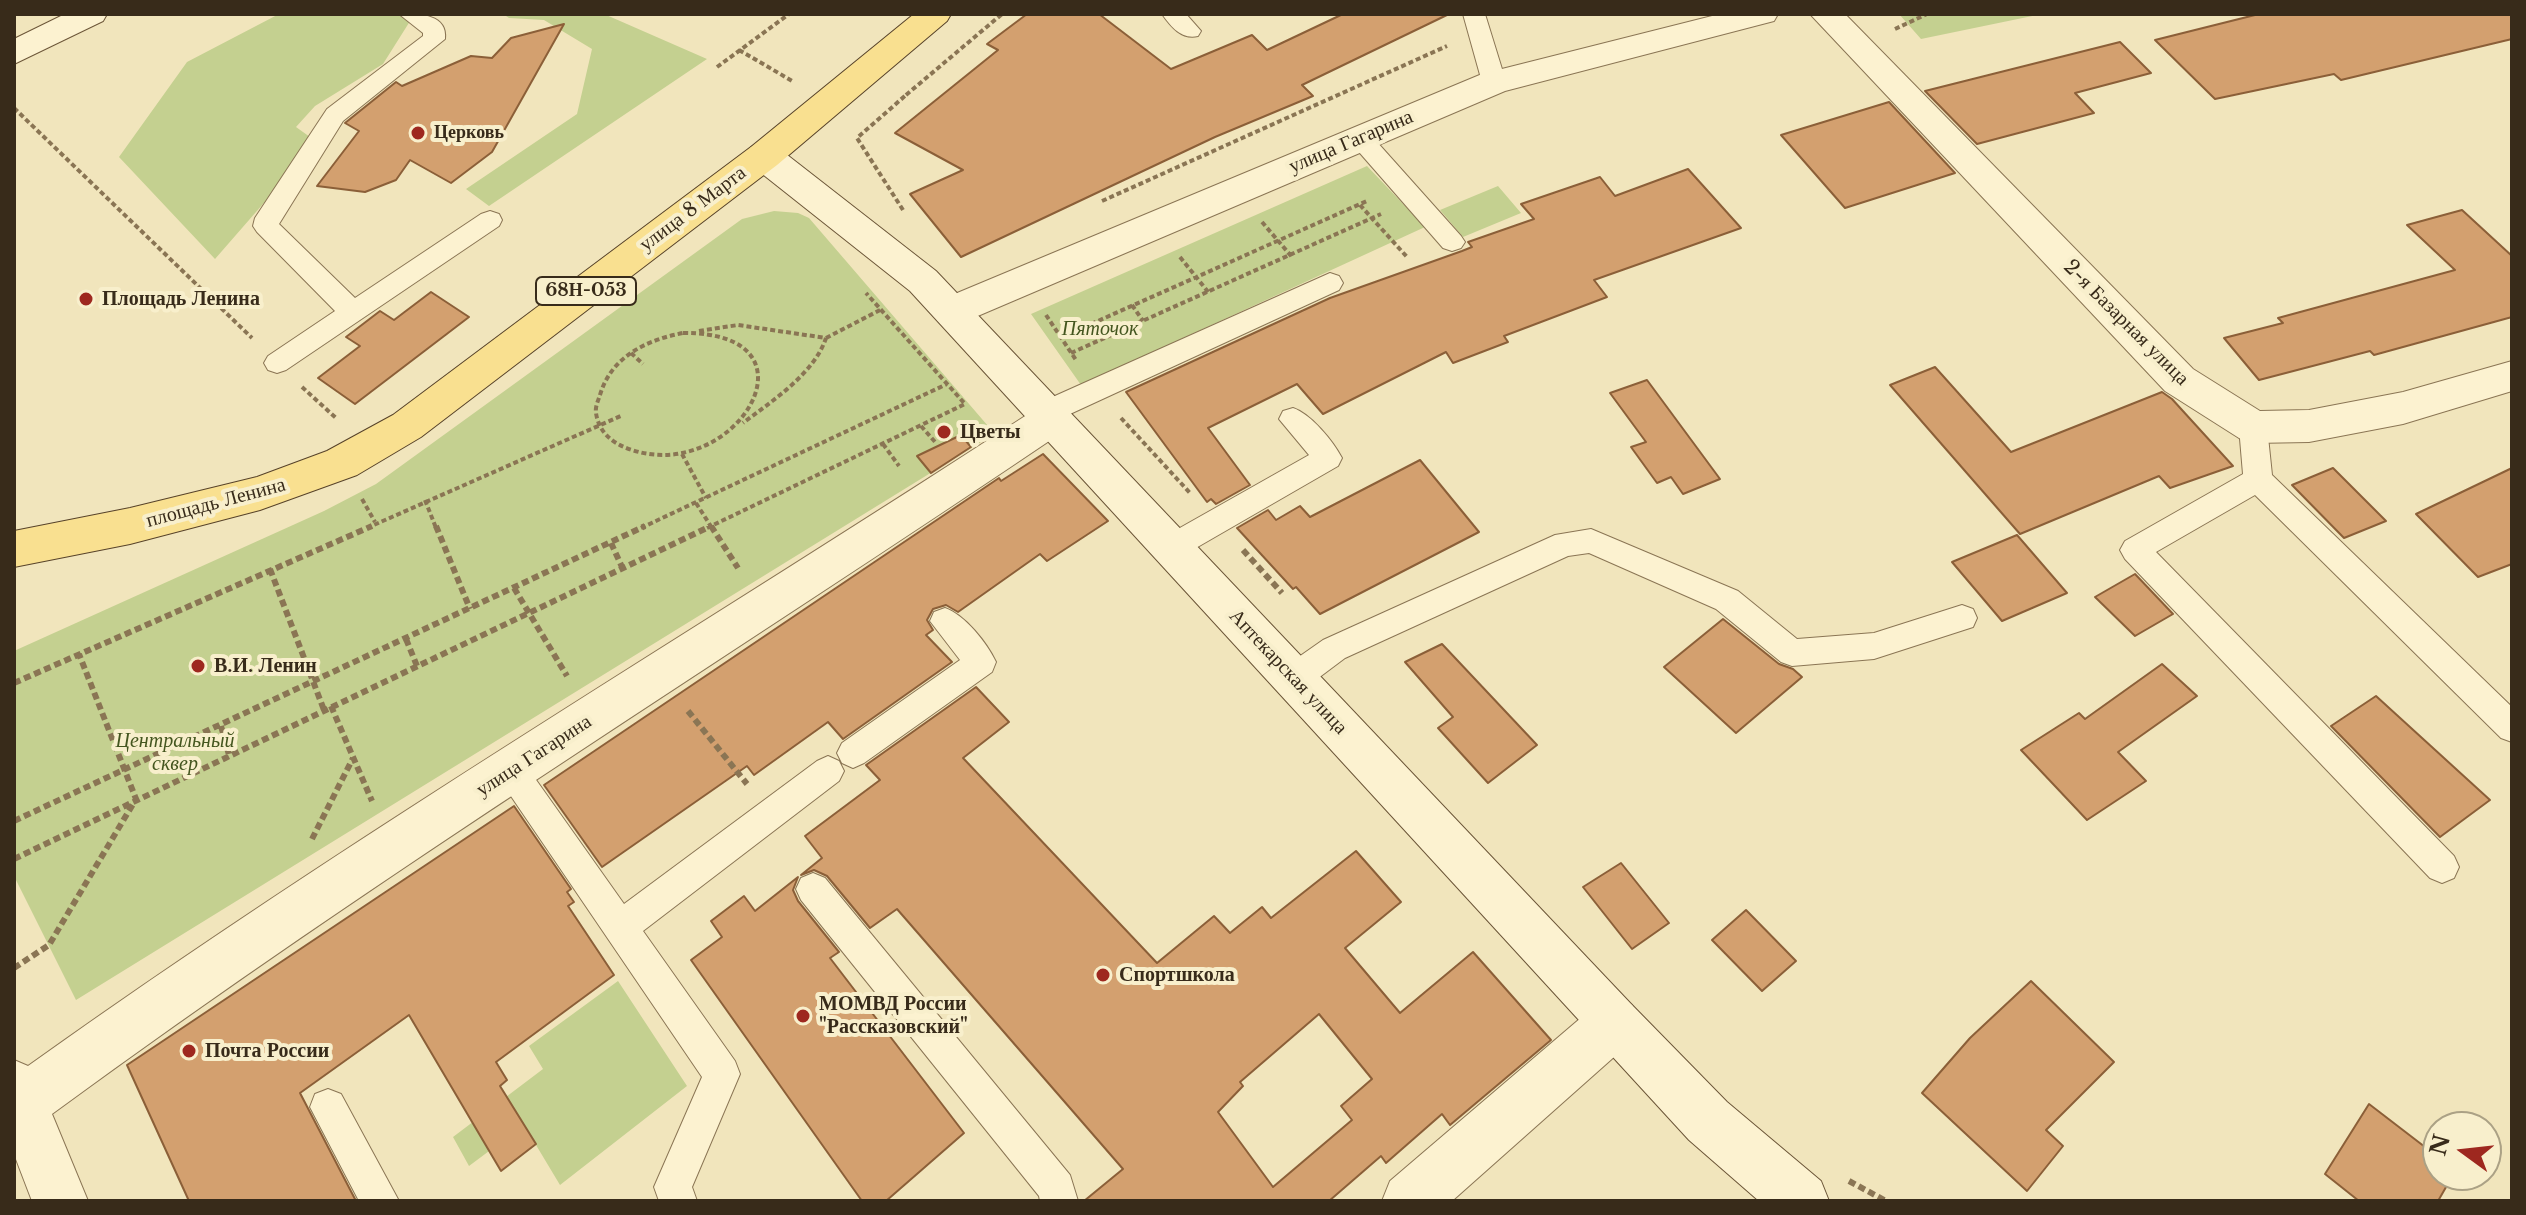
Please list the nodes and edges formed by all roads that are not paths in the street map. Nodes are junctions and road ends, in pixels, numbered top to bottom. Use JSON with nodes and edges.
{"nodes":[{"id":1,"x":91,"y":14,"type":"edge"},
{"id":2,"x":410,"y":14,"type":"edge"},
{"id":3,"x":935,"y":14,"type":"edge"},
{"id":4,"x":1173,"y":14,"type":"edge"},
{"id":5,"x":1762,"y":14,"type":"edge"},
{"id":6,"x":1826,"y":14,"type":"edge"},
{"id":7,"x":1477,"y":22,"type":"edge"},
{"id":8,"x":1190,"y":31,"type":"dead end"},
{"id":9,"x":14,"y":53,"type":"edge"},
{"id":10,"x":1494,"y":82,"type":"junction"},
{"id":11,"x":1360,"y":138,"type":"junction"},
{"id":12,"x":764,"y":156,"type":"junction"},
{"id":13,"x":490,"y":220,"type":"dead end"},
{"id":14,"x":1452,"y":242,"type":"dead end"},
{"id":15,"x":1324,"y":285,"type":"road end"},
{"id":16,"x":938,"y":296,"type":"junction"},
{"id":17,"x":353,"y":312,"type":"junction"},
{"id":18,"x":277,"y":363,"type":"road end"},
{"id":19,"x":2512,"y":376,"type":"edge"},
{"id":20,"x":1050,"y":415,"type":"junction"},
{"id":21,"x":1293,"y":419,"type":"dead end"},
{"id":22,"x":407,"y":426,"type":"joint"},
{"id":23,"x":2253,"y":427,"type":"junction"},
{"id":24,"x":2258,"y":480,"type":"junction"},
{"id":25,"x":1172,"y":547,"type":"junction"},
{"id":26,"x":14,"y":549,"type":"edge"},
{"id":27,"x":1962,"y":618,"type":"dead end"},
{"id":28,"x":945,"y":621,"type":"dead end"},
{"id":29,"x":1294,"y":678,"type":"junction"},
{"id":30,"x":2512,"y":728,"type":"edge"},
{"id":31,"x":511,"y":770,"type":"junction"},
{"id":32,"x":2442,"y":867,"type":"dead end"},
{"id":33,"x":813,"y":889,"type":"dead end"},
{"id":34,"x":620,"y":927,"type":"junction"},
{"id":35,"x":1614,"y":1023,"type":"junction"},
{"id":36,"x":16,"y":1100,"type":"edge"},
{"id":37,"x":328,"y":1107,"type":"dead end"},
{"id":38,"x":60,"y":1201,"type":"edge"},
{"id":39,"x":380,"y":1201,"type":"edge"},
{"id":40,"x":678,"y":1201,"type":"edge"},
{"id":41,"x":1059,"y":1201,"type":"edge"},
{"id":42,"x":1410,"y":1201,"type":"edge"},
{"id":43,"x":1801,"y":1201,"type":"edge"}],
"edges":[{"from":1,"to":9,"type":"street"},
{"from":2,"to":17,"type":"lane"},
{"from":3,"to":12,"type":"main road","name":"улица 8 Марта","number":"68Н-053"},
{"from":4,"to":8,"type":"lane"},
{"from":5,"to":10,"type":"street","name":"улица Гагарина"},
{"from":6,"to":23,"type":"street","name":"2-я Базарная улица"},
{"from":7,"to":10,"type":"lane"},
{"from":10,"to":11,"type":"street","name":"улица Гагарина"},
{"from":11,"to":14,"type":"lane"},
{"from":11,"to":16,"type":"street","name":"улица Гагарина"},
{"from":12,"to":16,"type":"street","name":"Аптекарская улица"},
{"from":12,"to":22,"type":"main road","name":"улица 8 Марта","number":"68Н-053"},
{"from":13,"to":17,"type":"lane"},
{"from":15,"to":20,"type":"lane"},
{"from":16,"to":20,"type":"street","name":"Аптекарская улица"},
{"from":17,"to":18,"type":"lane"},
{"from":19,"to":23,"type":"street"},
{"from":20,"to":25,"type":"street","name":"Аптекарская улица"},
{"from":20,"to":31,"type":"street","name":"улица Гагарина"},
{"from":21,"to":25,"type":"lane"},
{"from":22,"to":26,"type":"main road","name":"площадь Ленина","number":"68Н-053"},
{"from":23,"to":24,"type":"lane"},
{"from":24,"to":30,"type":"lane"},
{"from":24,"to":32,"type":"lane"},
{"from":25,"to":29,"type":"street","name":"Аптекарская улица"},
{"from":27,"to":29,"type":"lane"},
{"from":28,"to":34,"type":"lane"},
{"from":29,"to":35,"type":"street","name":"Аптекарская улица"},
{"from":31,"to":34,"type":"lane"},
{"from":31,"to":36,"type":"street","name":"улица Гагарина"},
{"from":33,"to":41,"type":"lane"},
{"from":34,"to":40,"type":"lane"},
{"from":35,"to":42,"type":"street"},
{"from":35,"to":43,"type":"street","name":"Аптекарская улица"},
{"from":36,"to":38,"type":"street"},
{"from":37,"to":39,"type":"lane"}]}
